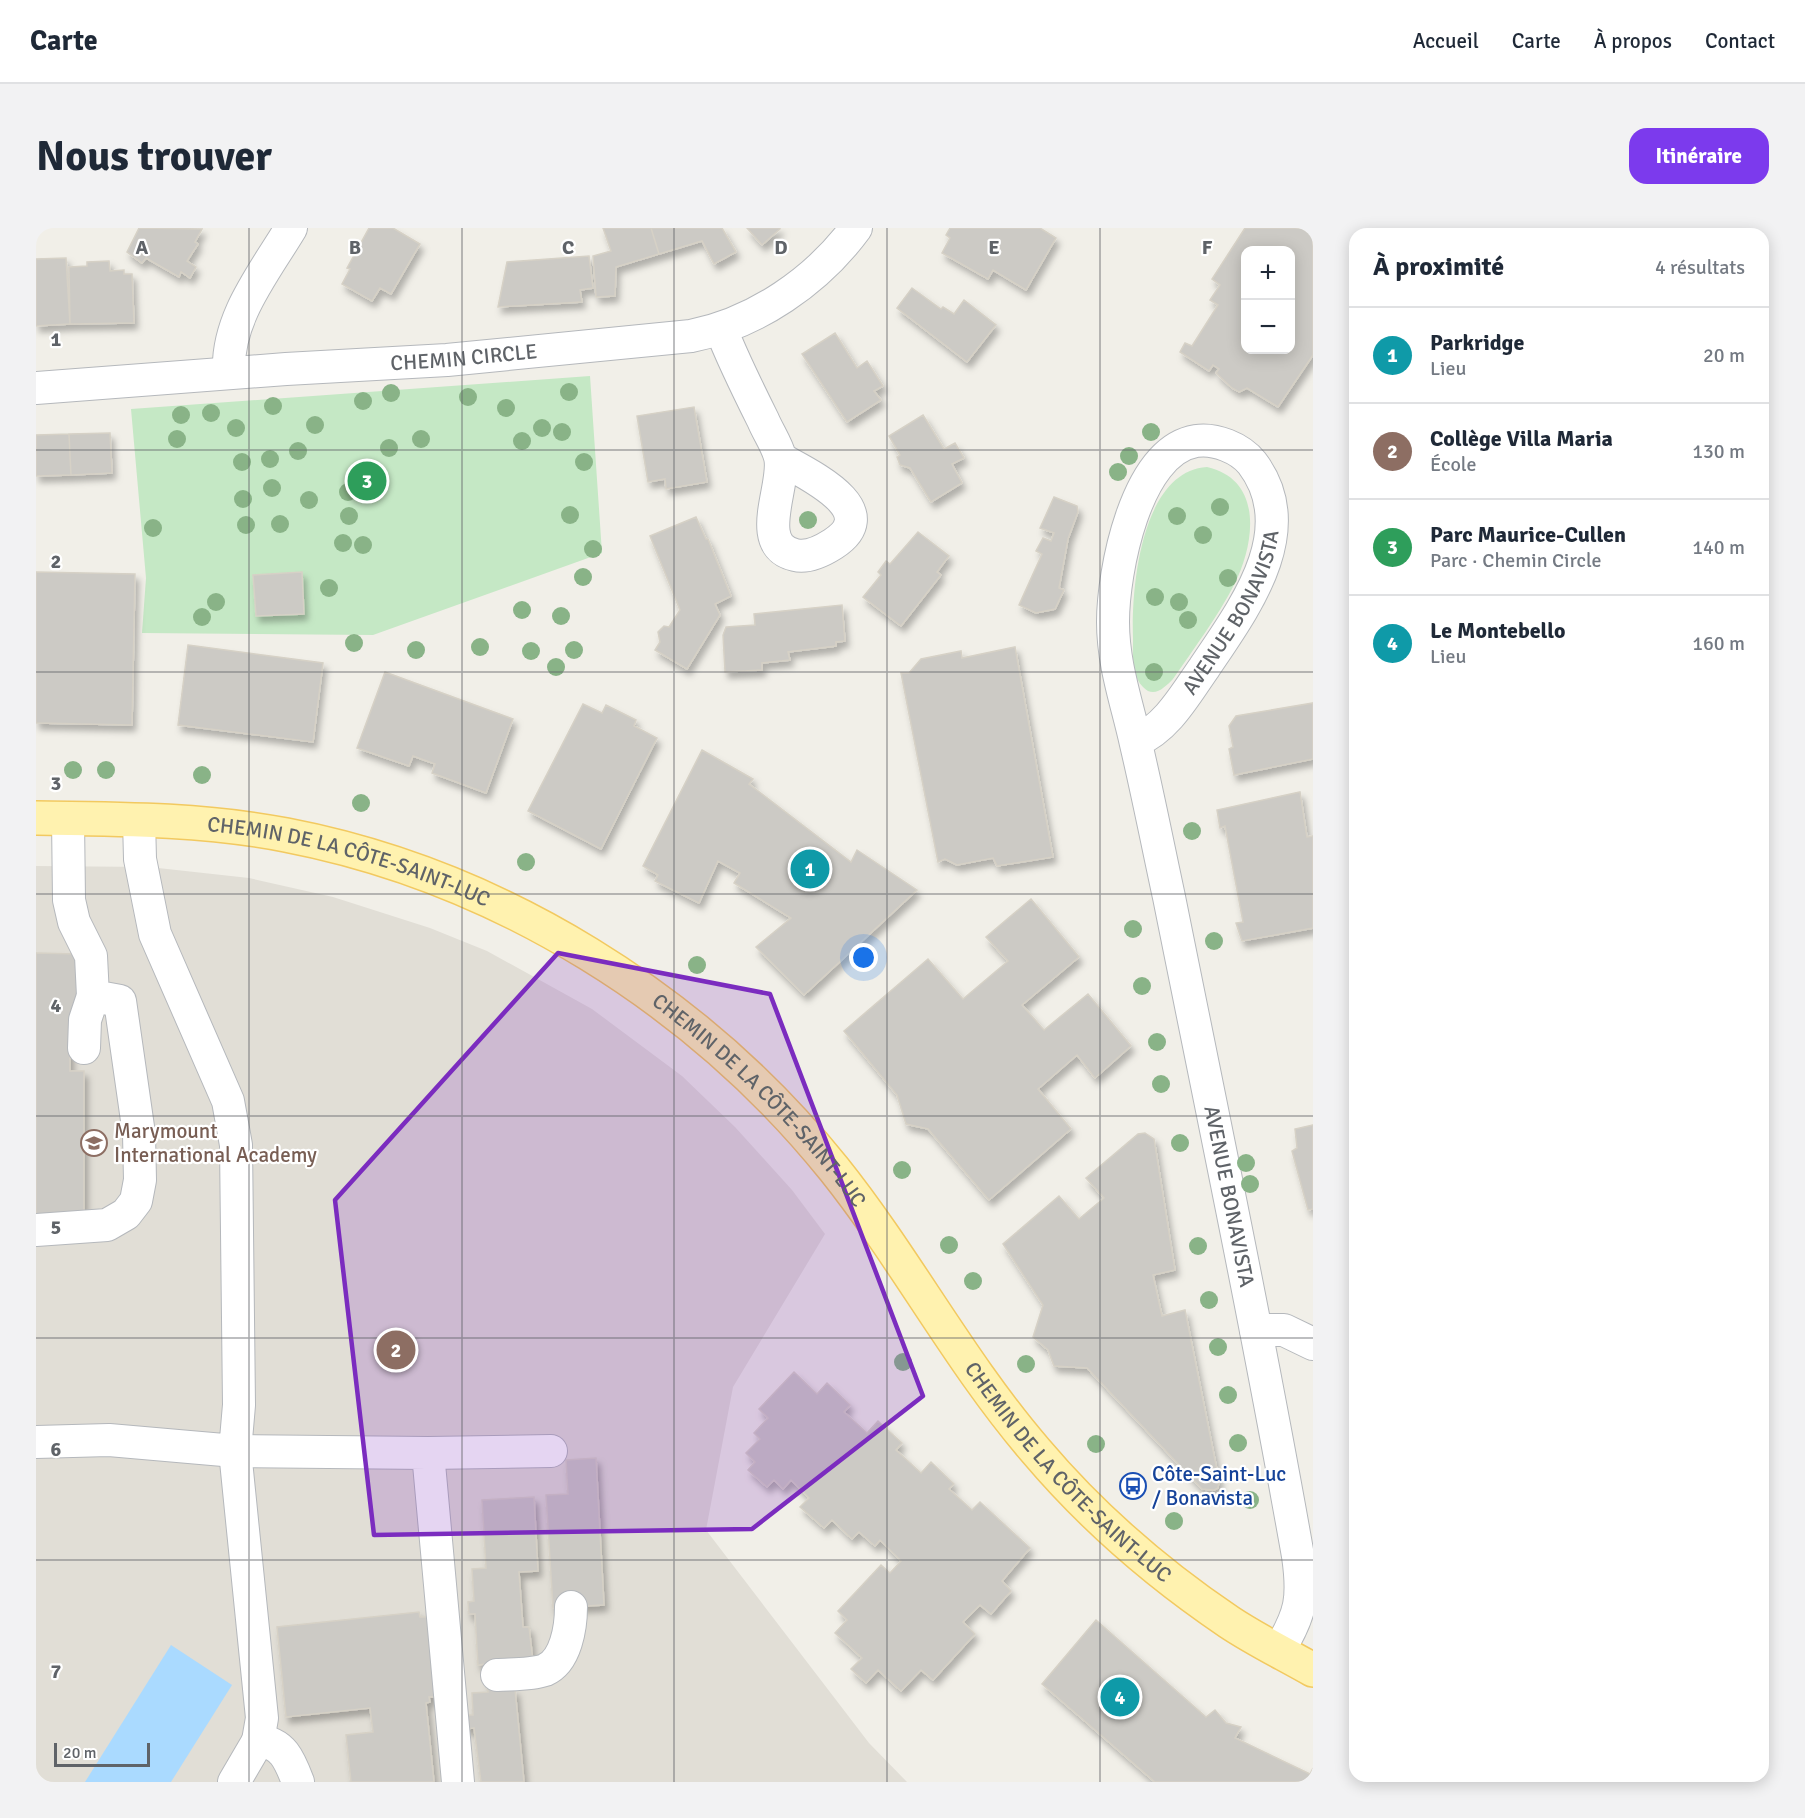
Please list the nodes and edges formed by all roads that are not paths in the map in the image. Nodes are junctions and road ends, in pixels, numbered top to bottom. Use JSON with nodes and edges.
{"nodes":[{"id":1,"x":291,"y":228,"type":"edge"},
{"id":2,"x":856,"y":228,"type":"edge"},
{"id":3,"x":721,"y":329,"type":"junction"},
{"id":4,"x":229,"y":374,"type":"junction"},
{"id":5,"x":36,"y":388,"type":"edge"},
{"id":6,"x":781,"y":459,"type":"dead end"},
{"id":7,"x":1136,"y":741,"type":"junction"},
{"id":8,"x":36,"y":818,"type":"edge"},
{"id":9,"x":68,"y":819,"type":"junction"},
{"id":10,"x":139,"y":820,"type":"junction"},
{"id":11,"x":93,"y":996,"type":"junction"},
{"id":12,"x":84,"y":1048,"type":"dead end"},
{"id":13,"x":36,"y":1230,"type":"edge"},
{"id":14,"x":1256,"y":1330,"type":"junction"},
{"id":15,"x":1313,"y":1344,"type":"edge"},
{"id":16,"x":36,"y":1442,"type":"edge"},
{"id":17,"x":235,"y":1451,"type":"junction"},
{"id":18,"x":551,"y":1451,"type":"dead end"},
{"id":19,"x":428,"y":1453,"type":"junction"},
{"id":20,"x":571,"y":1607,"type":"dead end"},
{"id":21,"x":1279,"y":1650,"type":"junction"},
{"id":22,"x":1313,"y":1670,"type":"edge"},
{"id":23,"x":449,"y":1680,"type":"junction"},
{"id":24,"x":258,"y":1741,"type":"junction"},
{"id":25,"x":234,"y":1782,"type":"edge"},
{"id":26,"x":298,"y":1782,"type":"edge"},
{"id":27,"x":458,"y":1782,"type":"edge"}],
"edges":[{"from":1,"to":4,"type":"street"},
{"from":2,"to":3,"type":"street","name":"CHEMIN CIRCLE"},
{"from":3,"to":4,"type":"street","name":"CHEMIN CIRCLE"},
{"from":3,"to":6,"type":"street"},
{"from":4,"to":5,"type":"street","name":"CHEMIN CIRCLE"},
{"from":7,"to":7,"type":"street","name":"AVENUE BONAVISTA"},
{"from":7,"to":14,"type":"street","name":"AVENUE BONAVISTA"},
{"from":8,"to":9,"type":"main road","name":"CHEMIN DE LA CÔTE-SAINT-LUC"},
{"from":9,"to":10,"type":"main road","name":"CHEMIN DE LA CÔTE-SAINT-LUC"},
{"from":9,"to":11,"type":"street"},
{"from":10,"to":17,"type":"street"},
{"from":10,"to":21,"type":"main road","name":"CHEMIN DE LA CÔTE-SAINT-LUC"},
{"from":11,"to":12,"type":"street"},
{"from":11,"to":13,"type":"street"},
{"from":14,"to":15,"type":"street"},
{"from":14,"to":21,"type":"street","name":"AVENUE BONAVISTA"},
{"from":16,"to":17,"type":"street"},
{"from":17,"to":19,"type":"street"},
{"from":17,"to":24,"type":"street"},
{"from":18,"to":19,"type":"street"},
{"from":19,"to":23,"type":"street"},
{"from":20,"to":23,"type":"street"},
{"from":21,"to":22,"type":"main road","name":"CHEMIN DE LA CÔTE-SAINT-LUC"},
{"from":23,"to":27,"type":"street"},
{"from":24,"to":25,"type":"street"},
{"from":24,"to":26,"type":"street"}]}
